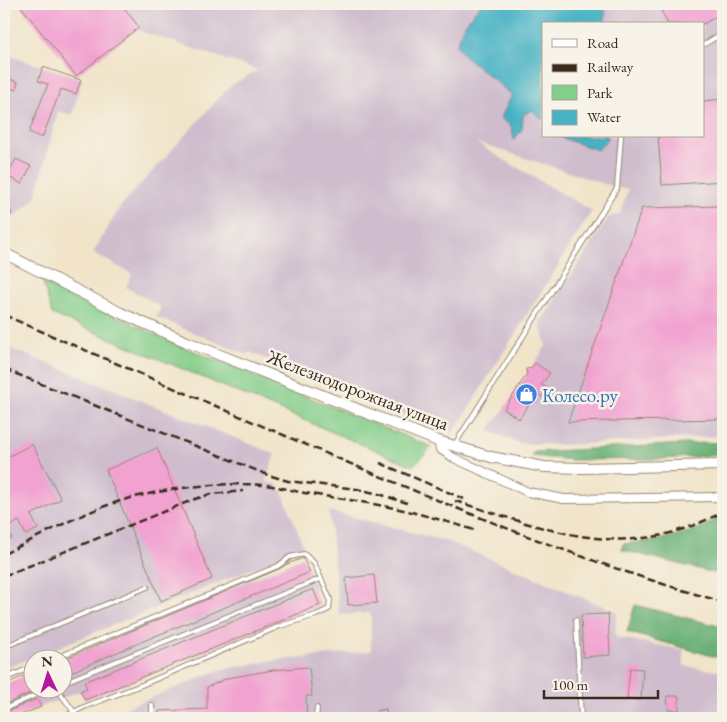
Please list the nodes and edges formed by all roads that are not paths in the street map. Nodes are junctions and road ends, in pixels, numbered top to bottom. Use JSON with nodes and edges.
{"nodes":[{"id":1,"x":723,"y":33,"type":"edge"},
{"id":2,"x":704,"y":44,"type":"edge"},
{"id":3,"x":621,"y":138,"type":"edge"},
{"id":4,"x":9,"y":213,"type":"dead end"},
{"id":5,"x":4,"y":220,"type":"edge"},
{"id":6,"x":4,"y":253,"type":"edge"},
{"id":7,"x":438,"y":441,"type":"junction"},
{"id":8,"x":454,"y":446,"type":"junction"},
{"id":9,"x":723,"y":465,"type":"edge"},
{"id":10,"x":723,"y":497,"type":"edge"},
{"id":11,"x":320,"y":579,"type":"junction"},
{"id":12,"x":147,"y":587,"type":"dead end"},
{"id":13,"x":576,"y":620,"type":"dead end"},
{"id":14,"x":4,"y":647,"type":"edge"},
{"id":15,"x":72,"y":651,"type":"edge"},
{"id":16,"x":22,"y":671,"type":"edge"},
{"id":17,"x":4,"y":679,"type":"edge"},
{"id":18,"x":72,"y":679,"type":"edge"},
{"id":19,"x":24,"y":700,"type":"edge"},
{"id":20,"x":65,"y":700,"type":"edge"},
{"id":21,"x":152,"y":705,"type":"dead end"},
{"id":22,"x":317,"y":708,"type":"dead end"},
{"id":23,"x":4,"y":709,"type":"edge"},
{"id":24,"x":74,"y":712,"type":"junction"},
{"id":25,"x":62,"y":718,"type":"edge"},
{"id":26,"x":152,"y":718,"type":"edge"},
{"id":27,"x":316,"y":718,"type":"edge"},
{"id":28,"x":581,"y":718,"type":"edge"}],
"edges":[{"from":1,"to":2,"type":"lane"},
{"from":3,"to":8,"type":"lane"},
{"from":4,"to":5,"type":"lane"},
{"from":6,"to":7,"type":"main road","name":"Железнодорожная улица"},
{"from":7,"to":8,"type":"main road","name":"Железнодорожная улица"},
{"from":7,"to":10,"type":"street"},
{"from":8,"to":9,"type":"main road","name":"Железнодорожная улица"},
{"from":11,"to":15,"type":"lane"},
{"from":11,"to":18,"type":"lane"},
{"from":11,"to":24,"type":"lane"},
{"from":12,"to":14,"type":"lane"},
{"from":13,"to":28,"type":"lane"},
{"from":16,"to":17,"type":"lane"},
{"from":19,"to":23,"type":"lane"},
{"from":20,"to":24,"type":"lane"},
{"from":21,"to":26,"type":"lane"},
{"from":22,"to":27,"type":"lane"},
{"from":24,"to":25,"type":"lane"}]}
